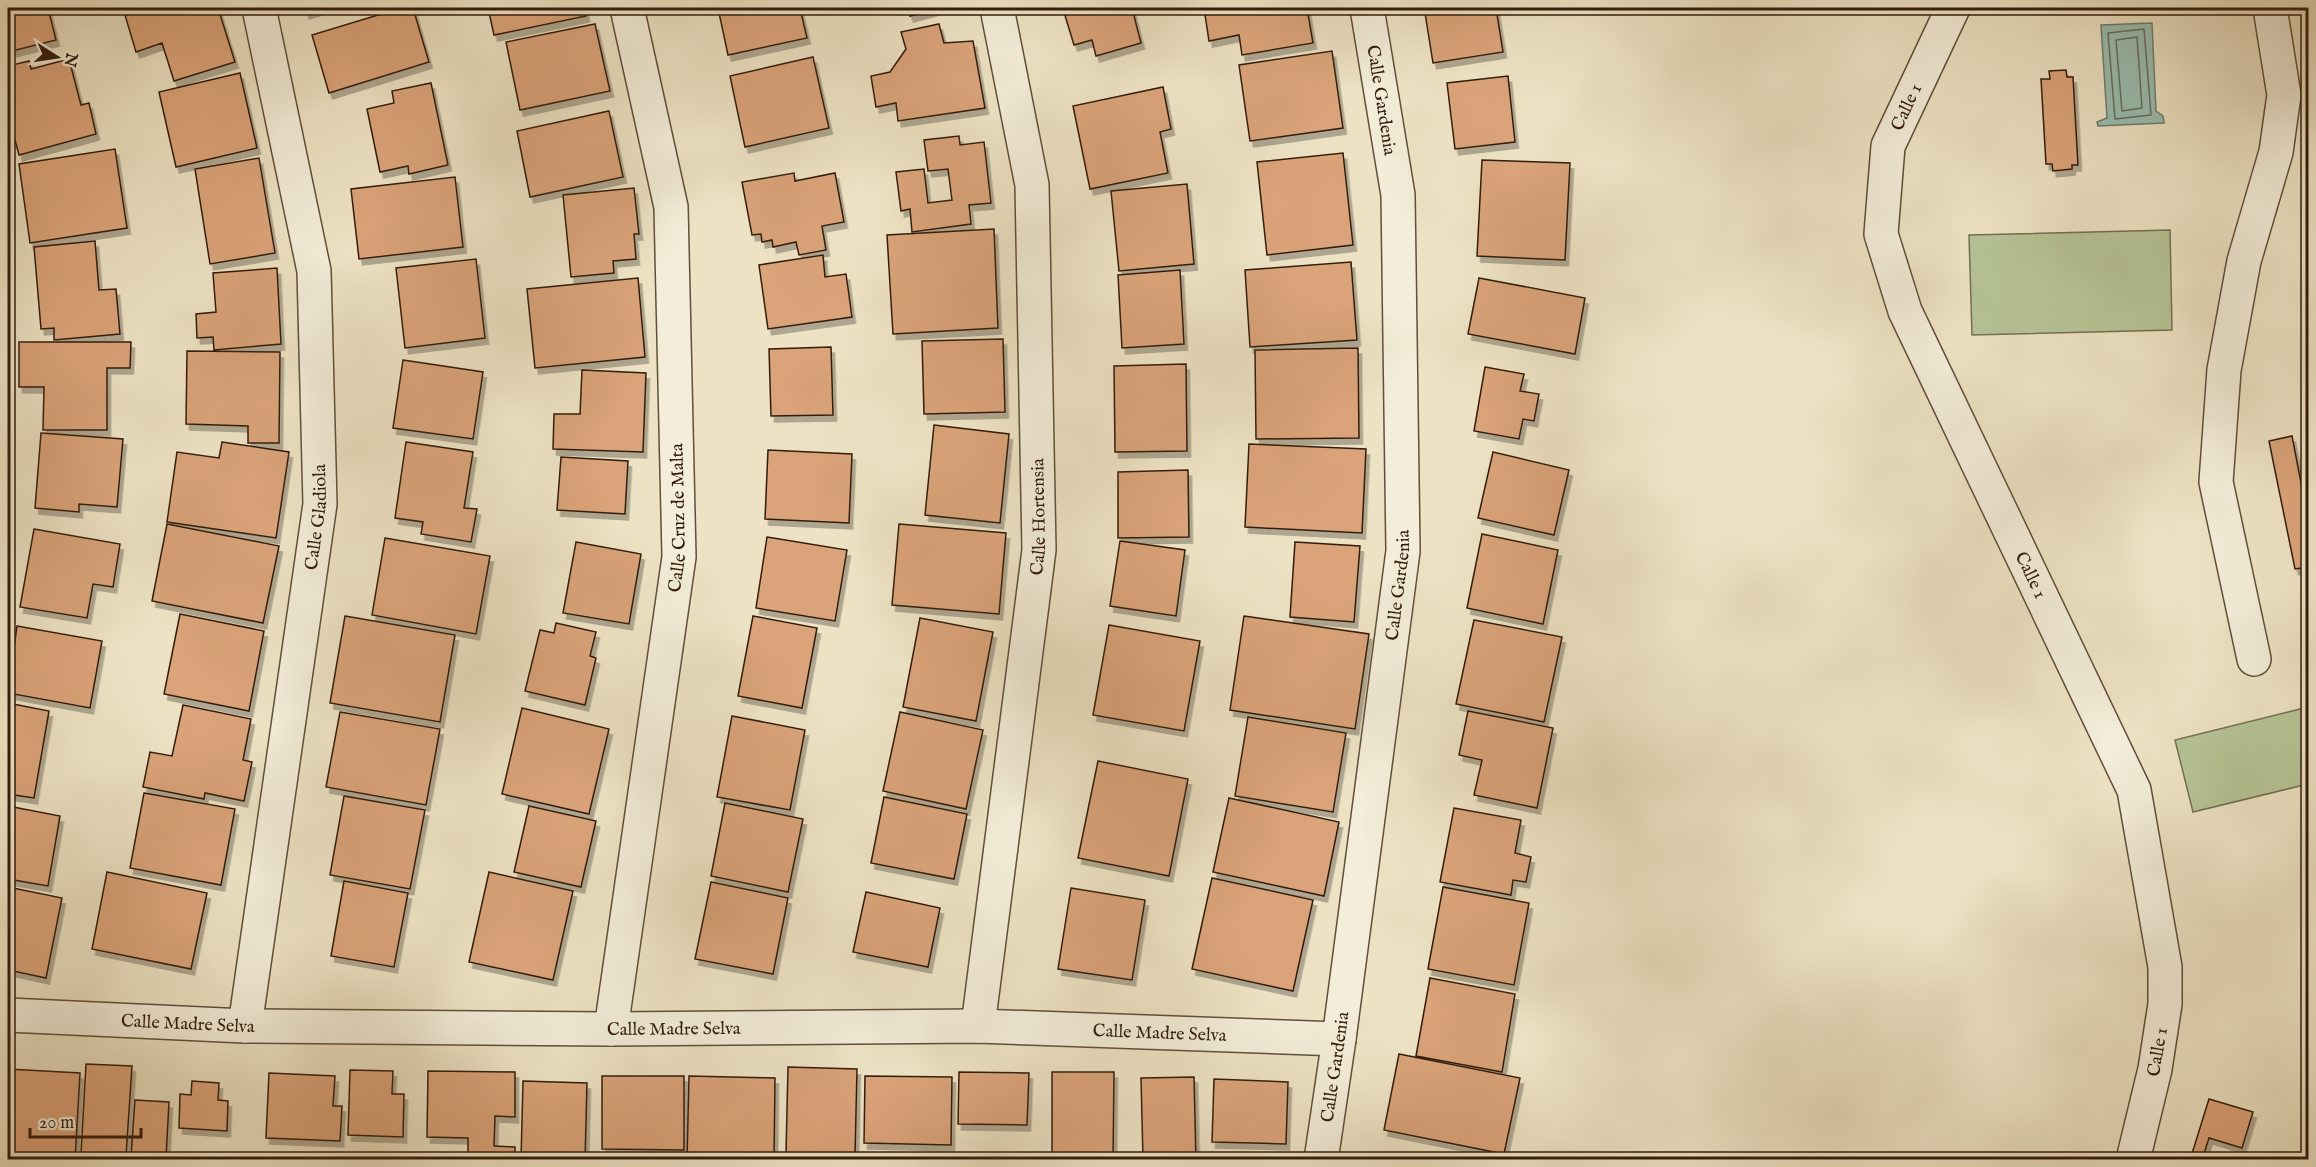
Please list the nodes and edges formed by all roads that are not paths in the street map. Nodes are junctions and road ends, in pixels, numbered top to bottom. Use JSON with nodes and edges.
{"nodes":[{"id":1,"x":259,"y":8,"type":"edge"},
{"id":2,"x":627,"y":8,"type":"edge"},
{"id":3,"x":996,"y":8,"type":"edge"},
{"id":4,"x":1366,"y":8,"type":"edge"},
{"id":5,"x":1953,"y":8,"type":"edge"},
{"id":6,"x":2270,"y":8,"type":"edge"},
{"id":7,"x":2254,"y":658,"type":"dead end"},
{"id":8,"x":8,"y":1015,"type":"edge"},
{"id":9,"x":245,"y":1026,"type":"junction"},
{"id":10,"x":978,"y":1026,"type":"junction"},
{"id":11,"x":611,"y":1029,"type":"junction"},
{"id":12,"x":1339,"y":1039,"type":"junction"},
{"id":13,"x":1321,"y":1160,"type":"edge"},
{"id":14,"x":2133,"y":1160,"type":"edge"}],
"edges":[{"from":1,"to":9,"type":"street","name":"Calle Gladiola"},
{"from":2,"to":11,"type":"street","name":"Calle Cruz de Malta"},
{"from":3,"to":10,"type":"street","name":"Calle Hortensia"},
{"from":4,"to":12,"type":"street","name":"Calle Gardenia"},
{"from":5,"to":14,"type":"street","name":"Calle 1"},
{"from":6,"to":7,"type":"street"},
{"from":8,"to":9,"type":"street","name":"Calle Madre Selva"},
{"from":9,"to":11,"type":"street","name":"Calle Madre Selva"},
{"from":10,"to":11,"type":"street","name":"Calle Madre Selva"},
{"from":10,"to":12,"type":"street","name":"Calle Madre Selva"},
{"from":12,"to":13,"type":"street","name":"Calle Gardenia"}]}
